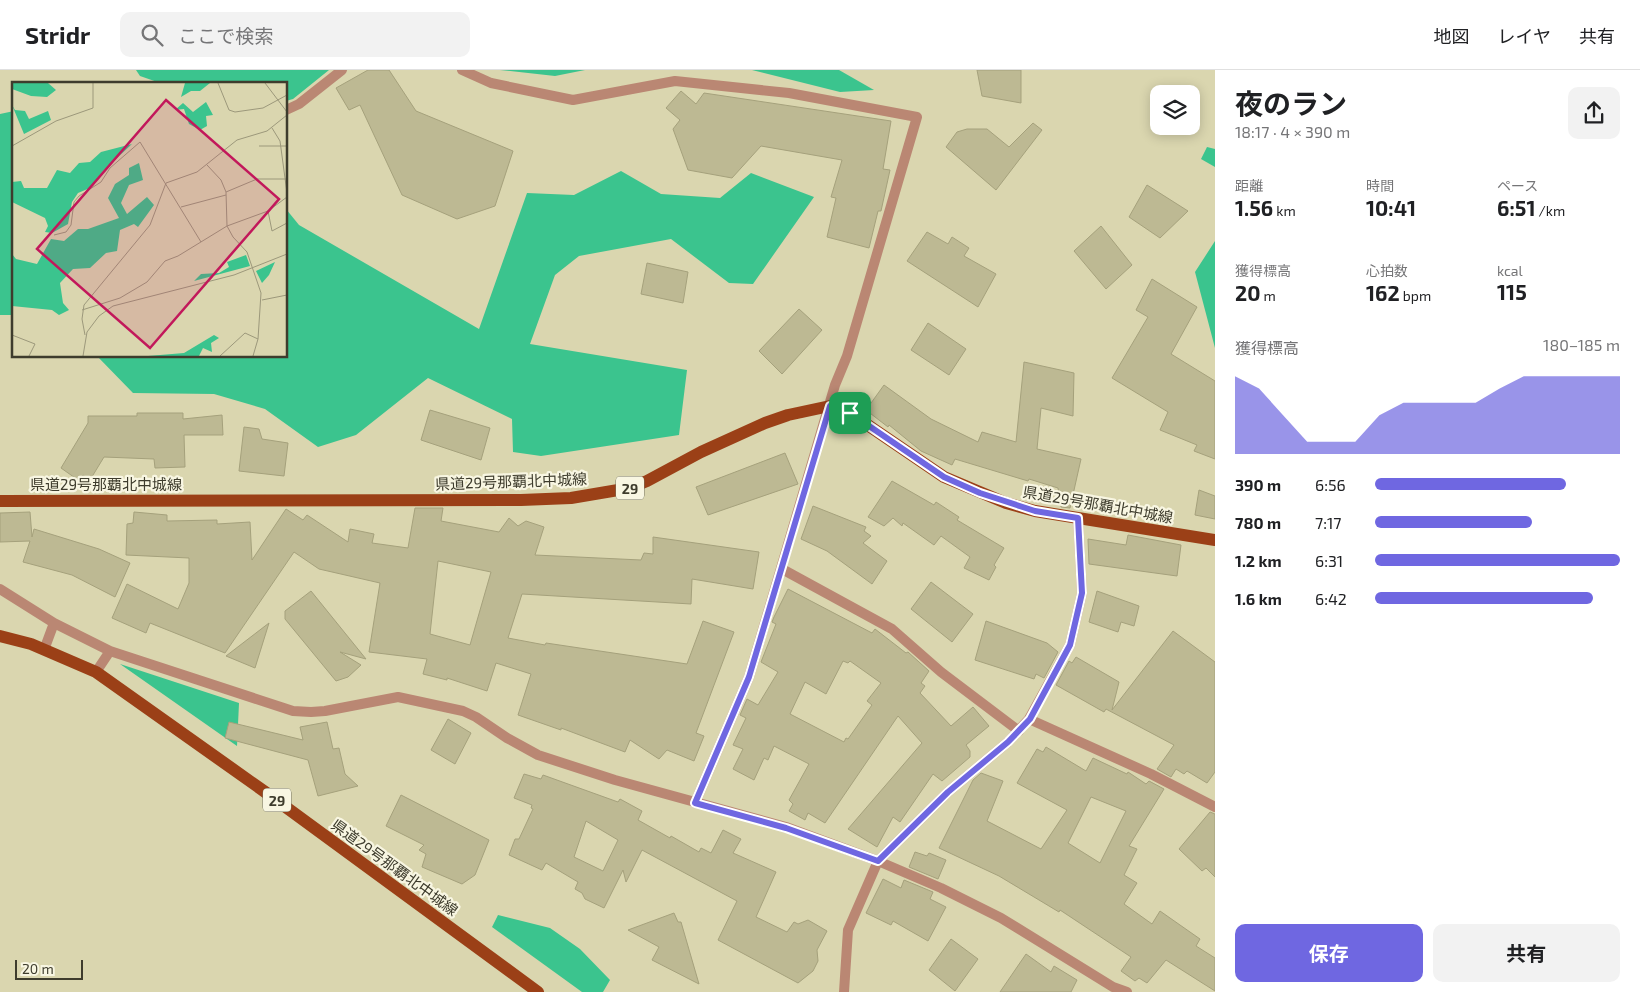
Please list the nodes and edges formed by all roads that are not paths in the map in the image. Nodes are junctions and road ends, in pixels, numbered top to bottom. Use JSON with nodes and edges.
{"nodes":[{"id":1,"x":342,"y":70,"type":"edge"},
{"id":2,"x":462,"y":70,"type":"edge"},
{"id":3,"x":288,"y":109,"type":"edge"},
{"id":4,"x":830,"y":406,"type":"junction"},
{"id":5,"x":0,"y":501,"type":"edge"},
{"id":6,"x":1078,"y":518,"type":"junction"},
{"id":7,"x":1215,"y":540,"type":"edge"},
{"id":8,"x":782,"y":569,"type":"junction"},
{"id":9,"x":0,"y":590,"type":"edge"},
{"id":10,"x":54,"y":623,"type":"junction"},
{"id":11,"x":0,"y":636,"type":"edge"},
{"id":12,"x":44,"y":650,"type":"junction"},
{"id":13,"x":110,"y":651,"type":"junction"},
{"id":14,"x":96,"y":672,"type":"junction"},
{"id":15,"x":1030,"y":719,"type":"junction"},
{"id":16,"x":1019,"y":731,"type":"junction"},
{"id":17,"x":695,"y":803,"type":"junction"},
{"id":18,"x":1215,"y":807,"type":"edge"},
{"id":19,"x":878,"y":861,"type":"junction"},
{"id":20,"x":1111,"y":989,"type":"edge"},
{"id":21,"x":538,"y":992,"type":"edge"},
{"id":22,"x":844,"y":992,"type":"edge"},
{"id":23,"x":1127,"y":992,"type":"edge"}],
"edges":[{"from":1,"to":3,"type":"street"},
{"from":2,"to":4,"type":"street"},
{"from":4,"to":5,"type":"main road","name":"県道29号那覇北中城線","number":"29"},
{"from":4,"to":6,"type":"main road","name":"県道29号那覇北中城線"},
{"from":4,"to":8,"type":"street"},
{"from":6,"to":7,"type":"main road","name":"県道29号那覇北中城線"},
{"from":6,"to":15,"type":"street"},
{"from":8,"to":16,"type":"street"},
{"from":8,"to":17,"type":"street"},
{"from":9,"to":10,"type":"street"},
{"from":10,"to":12,"type":"street"},
{"from":10,"to":13,"type":"street"},
{"from":11,"to":12,"type":"main road","name":"県道29号那覇北中城線","number":"29"},
{"from":12,"to":14,"type":"main road","name":"県道29号那覇北中城線","number":"29"},
{"from":13,"to":14,"type":"street"},
{"from":13,"to":17,"type":"street"},
{"from":14,"to":21,"type":"main road","name":"県道29号那覇北中城線","number":"29"},
{"from":15,"to":16,"type":"street"},
{"from":15,"to":18,"type":"street"},
{"from":16,"to":19,"type":"street"},
{"from":17,"to":19,"type":"street"},
{"from":19,"to":20,"type":"street"},
{"from":19,"to":22,"type":"street"},
{"from":20,"to":23,"type":"street"}]}
